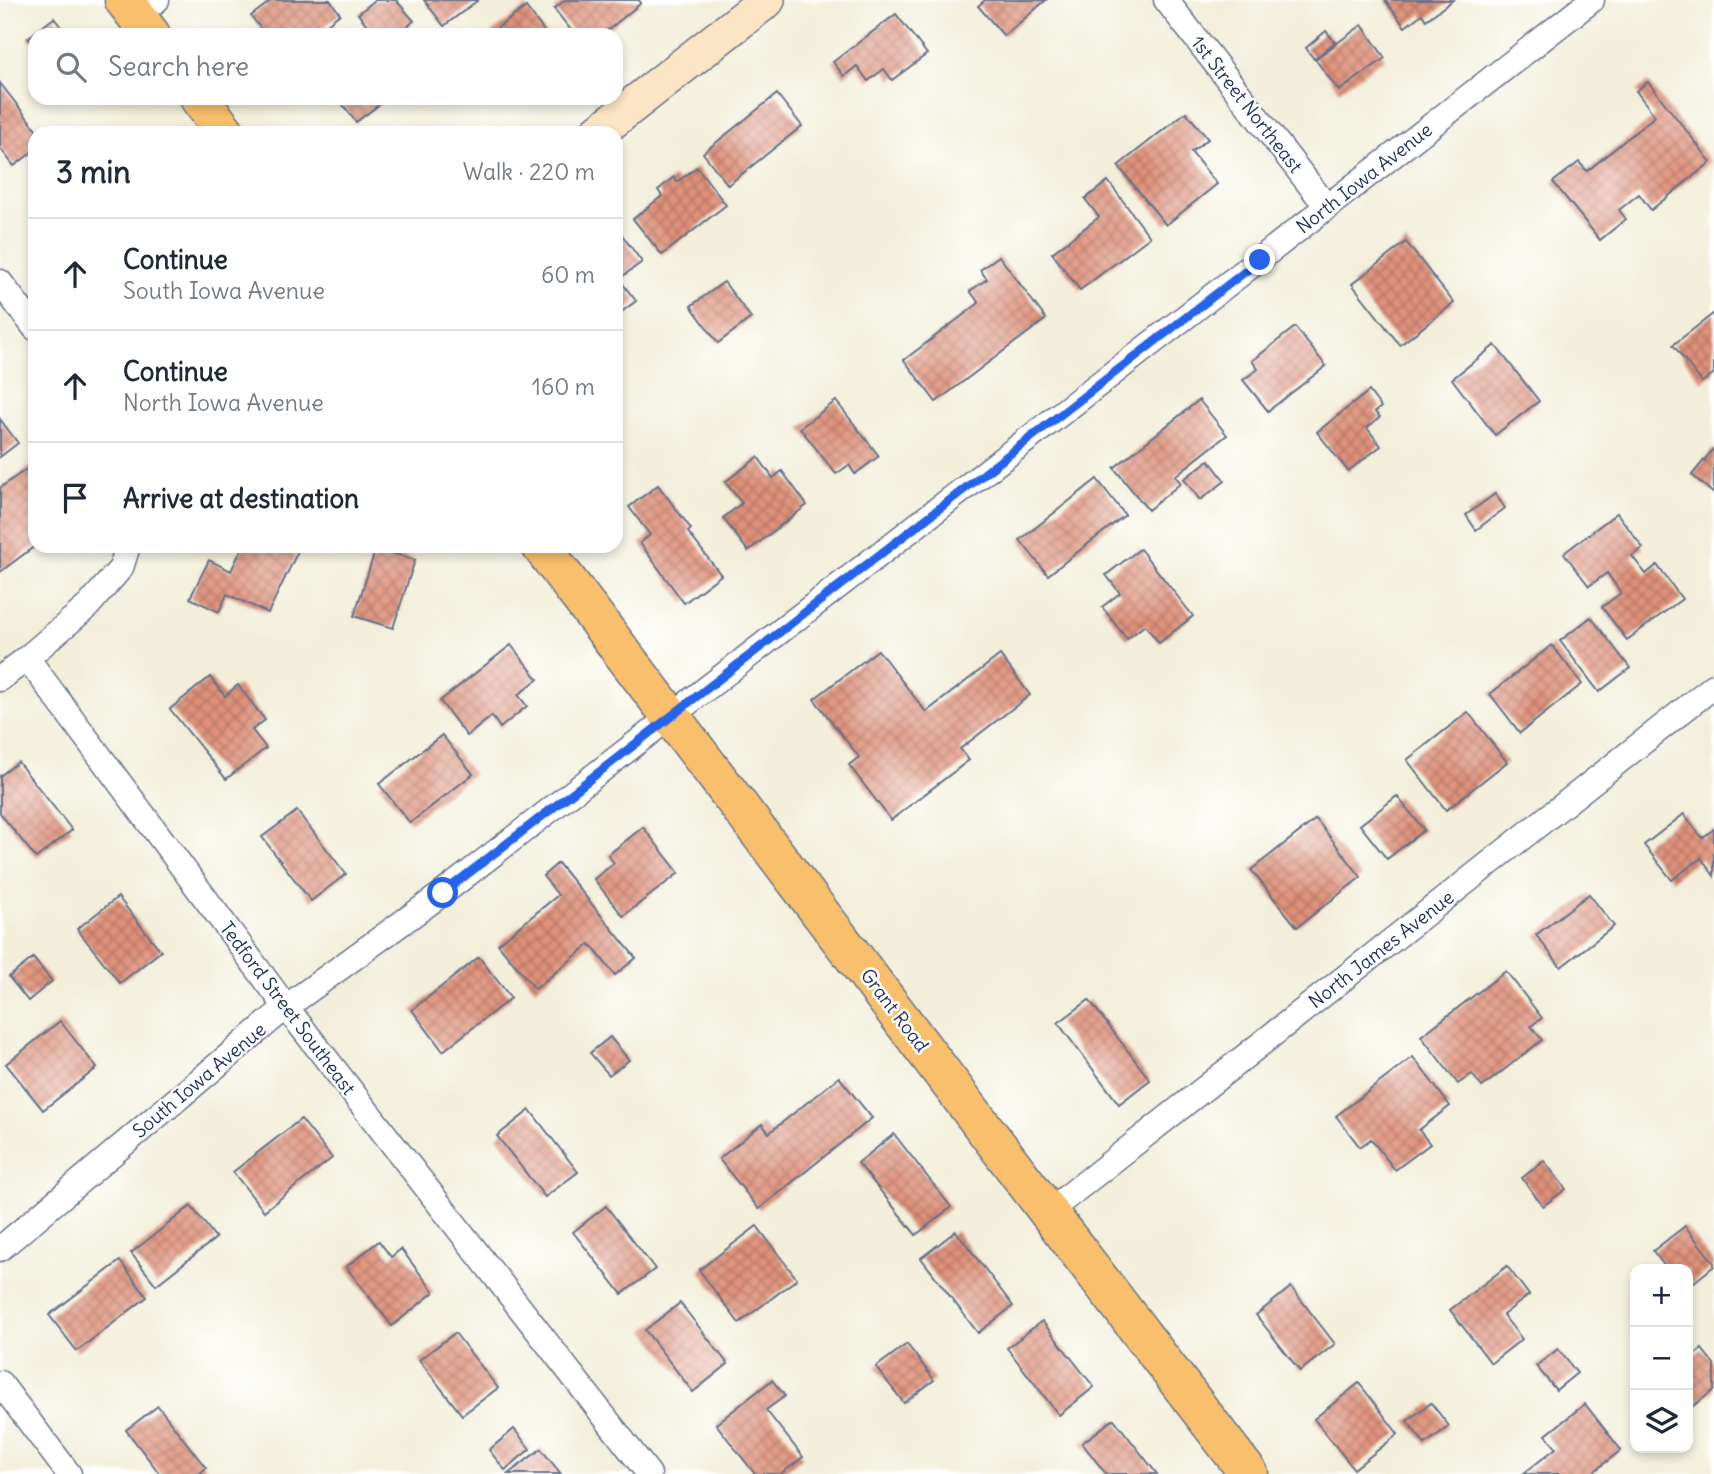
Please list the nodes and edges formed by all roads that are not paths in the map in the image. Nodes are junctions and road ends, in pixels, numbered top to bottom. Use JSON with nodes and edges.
{"nodes":[{"id":1,"x":767,"y":0,"type":"edge"},
{"id":2,"x":1166,"y":0,"type":"edge"},
{"id":3,"x":1592,"y":0,"type":"edge"},
{"id":4,"x":204,"y":105,"type":"edge"},
{"id":5,"x":221,"y":126,"type":"edge"},
{"id":6,"x":606,"y":126,"type":"edge"},
{"id":7,"x":1327,"y":208,"type":"junction"},
{"id":8,"x":0,"y":282,"type":"edge"},
{"id":9,"x":28,"y":319,"type":"edge"},
{"id":10,"x":126,"y":553,"type":"edge"},
{"id":11,"x":546,"y":553,"type":"edge"},
{"id":12,"x":27,"y":658,"type":"junction"},
{"id":13,"x":0,"y":679,"type":"edge"},
{"id":14,"x":1714,"y":686,"type":"edge"},
{"id":15,"x":671,"y":716,"type":"junction"},
{"id":16,"x":286,"y":1007,"type":"junction"},
{"id":17,"x":1048,"y":1212,"type":"junction"},
{"id":18,"x":0,"y":1249,"type":"edge"},
{"id":19,"x":0,"y":1382,"type":"edge"},
{"id":20,"x":69,"y":1474,"type":"edge"},
{"id":21,"x":649,"y":1474,"type":"edge"},
{"id":22,"x":1249,"y":1474,"type":"edge"}],
"edges":[{"from":1,"to":6,"type":"street"},
{"from":2,"to":7,"type":"street","name":"1st Street Northeast"},
{"from":3,"to":7,"type":"street","name":"North Iowa Avenue"},
{"from":4,"to":5,"type":"main road"},
{"from":7,"to":15,"type":"street","name":"North Iowa Avenue"},
{"from":8,"to":9,"type":"street"},
{"from":10,"to":12,"type":"street"},
{"from":11,"to":15,"type":"main road","name":"Grant Road"},
{"from":12,"to":13,"type":"street"},
{"from":12,"to":16,"type":"street","name":"Tedford Street Southeast"},
{"from":14,"to":17,"type":"street","name":"North James Avenue"},
{"from":15,"to":16,"type":"street","name":"South Iowa Avenue"},
{"from":15,"to":17,"type":"main road","name":"Grant Road"},
{"from":16,"to":18,"type":"street","name":"South Iowa Avenue"},
{"from":16,"to":21,"type":"street","name":"Tedford Street Southeast"},
{"from":17,"to":22,"type":"main road","name":"Grant Road"},
{"from":19,"to":20,"type":"street"}]}
